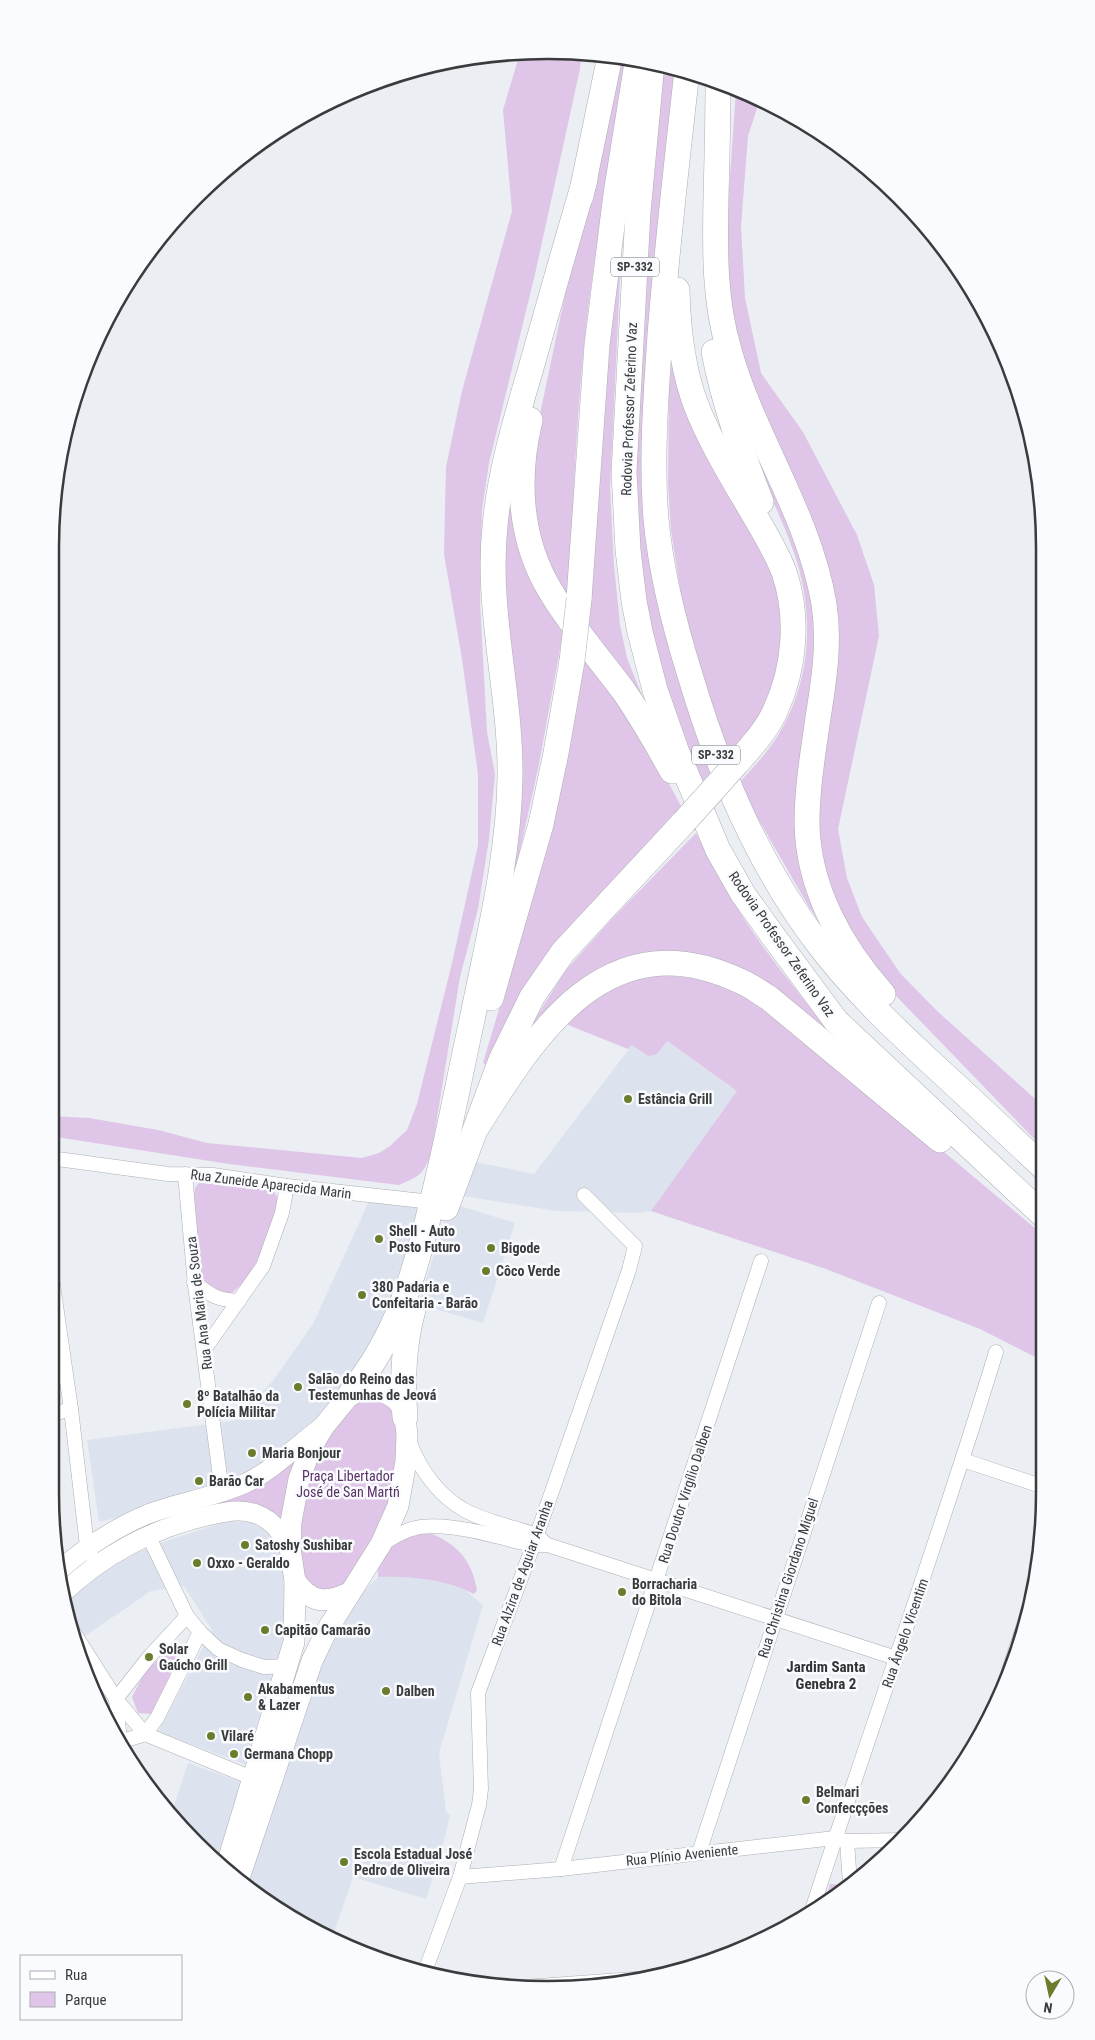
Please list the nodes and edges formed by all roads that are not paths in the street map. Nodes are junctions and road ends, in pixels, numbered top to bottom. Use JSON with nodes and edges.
{"nodes":[{"id":1,"x":609,"y":63,"type":"edge"},
{"id":2,"x":636,"y":67,"type":"edge"},
{"id":3,"x":651,"y":70,"type":"edge"},
{"id":4,"x":687,"y":79,"type":"edge"},
{"id":5,"x":688,"y":79,"type":"edge"},
{"id":6,"x":717,"y":90,"type":"edge"},
{"id":7,"x":718,"y":90,"type":"edge"},
{"id":8,"x":585,"y":180,"type":"junction"},
{"id":9,"x":788,"y":674,"type":"junction"},
{"id":10,"x":718,"y":850,"type":"junction"},
{"id":11,"x":477,"y":1127,"type":"junction"},
{"id":12,"x":445,"y":1148,"type":"junction"},
{"id":13,"x":1036,"y":1152,"type":"edge"},
{"id":14,"x":59,"y":1159,"type":"edge"},
{"id":15,"x":1036,"y":1160,"type":"edge"},
{"id":16,"x":185,"y":1174,"type":"junction"},
{"id":17,"x":287,"y":1186,"type":"junction"},
{"id":18,"x":584,"y":1196,"type":"dead end"},
{"id":19,"x":432,"y":1202,"type":"junction"},
{"id":20,"x":1036,"y":1208,"type":"edge"},
{"id":21,"x":1036,"y":1217,"type":"edge"},
{"id":22,"x":761,"y":1261,"type":"dead end"},
{"id":23,"x":194,"y":1282,"type":"junction"},
{"id":24,"x":239,"y":1301,"type":"junction"},
{"id":25,"x":879,"y":1303,"type":"dead end"},
{"id":26,"x":59,"y":1326,"type":"edge"},
{"id":27,"x":204,"y":1350,"type":"junction"},
{"id":28,"x":996,"y":1352,"type":"dead end"},
{"id":29,"x":351,"y":1393,"type":"junction"},
{"id":30,"x":71,"y":1409,"type":"junction"},
{"id":31,"x":59,"y":1412,"type":"edge"},
{"id":32,"x":324,"y":1426,"type":"junction"},
{"id":33,"x":406,"y":1426,"type":"junction"},
{"id":34,"x":963,"y":1460,"type":"junction"},
{"id":35,"x":1036,"y":1484,"type":"edge"},
{"id":36,"x":222,"y":1492,"type":"junction"},
{"id":37,"x":148,"y":1535,"type":"junction"},
{"id":38,"x":535,"y":1540,"type":"junction"},
{"id":39,"x":381,"y":1544,"type":"junction"},
{"id":40,"x":87,"y":1546,"type":"junction"},
{"id":41,"x":290,"y":1548,"type":"junction"},
{"id":42,"x":64,"y":1565,"type":"edge"},
{"id":43,"x":96,"y":1566,"type":"junction"},
{"id":44,"x":295,"y":1581,"type":"junction"},
{"id":45,"x":657,"y":1581,"type":"junction"},
{"id":46,"x":68,"y":1589,"type":"edge"},
{"id":47,"x":349,"y":1593,"type":"junction"},
{"id":48,"x":187,"y":1616,"type":"junction"},
{"id":49,"x":774,"y":1619,"type":"junction"},
{"id":50,"x":200,"y":1632,"type":"junction"},
{"id":51,"x":84,"y":1648,"type":"edge"},
{"id":52,"x":896,"y":1658,"type":"junction"},
{"id":53,"x":288,"y":1666,"type":"junction"},
{"id":54,"x":116,"y":1698,"type":"junction"},
{"id":55,"x":119,"y":1727,"type":"edge"},
{"id":56,"x":145,"y":1734,"type":"junction"},
{"id":57,"x":126,"y":1741,"type":"edge"},
{"id":58,"x":274,"y":1744,"type":"junction"},
{"id":59,"x":252,"y":1778,"type":"junction"},
{"id":60,"x":841,"y":1840,"type":"junction"},
{"id":61,"x":891,"y":1840,"type":"edge"},
{"id":62,"x":699,"y":1853,"type":"junction"},
{"id":63,"x":228,"y":1862,"type":"edge"},
{"id":64,"x":561,"y":1868,"type":"junction"},
{"id":65,"x":240,"y":1872,"type":"edge"},
{"id":66,"x":460,"y":1877,"type":"junction"},
{"id":67,"x":849,"y":1877,"type":"edge"},
{"id":68,"x":816,"y":1901,"type":"edge"},
{"id":69,"x":427,"y":1966,"type":"edge"}],
"edges":[{"from":1,"to":8,"type":"highway"},
{"from":2,"to":12,"type":"highway","bridge":true},
{"from":3,"to":10,"type":"highway","name":"Rodovia Professor Zeferino Vaz","number":"SP-332"},
{"from":4,"to":15,"type":"highway","name":"Rodovia Professor Zeferino Vaz","number":"SP-332"},
{"from":5,"to":9,"type":"highway"},
{"from":6,"to":9,"type":"highway"},
{"from":7,"to":13,"type":"highway"},
{"from":8,"to":10,"type":"highway"},
{"from":8,"to":12,"type":"highway"},
{"from":9,"to":11,"type":"highway","bridge":true},
{"from":10,"to":20,"type":"highway","name":"Rodovia Professor Zeferino Vaz","number":"SP-332"},
{"from":11,"to":21,"type":"highway"},
{"from":11,"to":33,"type":"highway"},
{"from":12,"to":19,"type":"highway"},
{"from":14,"to":16,"type":"street","name":"Rua Zuneide Aparecida Marin"},
{"from":16,"to":17,"type":"street","name":"Rua Zuneide Aparecida Marin"},
{"from":16,"to":23,"type":"street","name":"Rua Ana Maria de Souza"},
{"from":17,"to":19,"type":"street","name":"Rua Zuneide Aparecida Marin"},
{"from":17,"to":24,"type":"street"},
{"from":18,"to":38,"type":"street","name":"Rua Alzira de Aguiar Aranha"},
{"from":19,"to":29,"type":"highway"},
{"from":22,"to":45,"type":"street","name":"Rua Doutor Virgílio Dalben"},
{"from":23,"to":24,"type":"street"},
{"from":23,"to":27,"type":"street","name":"Rua Ana Maria de Souza"},
{"from":24,"to":27,"type":"street"},
{"from":25,"to":49,"type":"street","name":"Rua Christina Giordano Miguel"},
{"from":26,"to":30,"type":"street"},
{"from":27,"to":36,"type":"street","name":"Rua Ana Maria de Souza"},
{"from":28,"to":34,"type":"street","name":"Rua Ângelo Vicentim"},
{"from":29,"to":32,"type":"main road"},
{"from":29,"to":33,"type":"main road"},
{"from":30,"to":31,"type":"street"},
{"from":30,"to":40,"type":"street"},
{"from":32,"to":36,"type":"main road"},
{"from":32,"to":41,"type":"main road"},
{"from":33,"to":38,"type":"street"},
{"from":33,"to":39,"type":"main road"},
{"from":34,"to":35,"type":"street"},
{"from":34,"to":52,"type":"street","name":"Rua Ângelo Vicentim"},
{"from":36,"to":40,"type":"main road"},
{"from":37,"to":41,"type":"main road"},
{"from":37,"to":43,"type":"main road"},
{"from":37,"to":48,"type":"street"},
{"from":38,"to":39,"type":"street"},
{"from":38,"to":45,"type":"street"},
{"from":38,"to":66,"type":"street","name":"Rua Alzira de Aguiar Aranha"},
{"from":39,"to":47,"type":"main road"},
{"from":40,"to":42,"type":"main road"},
{"from":40,"to":43,"type":"street"},
{"from":41,"to":44,"type":"main road"},
{"from":43,"to":46,"type":"main road"},
{"from":44,"to":47,"type":"main road"},
{"from":44,"to":53,"type":"main road"},
{"from":45,"to":49,"type":"street"},
{"from":45,"to":64,"type":"street","name":"Rua Doutor Virgílio Dalben"},
{"from":47,"to":58,"type":"main road"},
{"from":48,"to":50,"type":"street"},
{"from":48,"to":54,"type":"street"},
{"from":49,"to":52,"type":"street"},
{"from":49,"to":62,"type":"street","name":"Rua Christina Giordano Miguel"},
{"from":50,"to":53,"type":"street"},
{"from":50,"to":56,"type":"street"},
{"from":51,"to":54,"type":"street"},
{"from":52,"to":60,"type":"street","name":"Rua Ângelo Vicentim"},
{"from":53,"to":58,"type":"main road"},
{"from":54,"to":55,"type":"street"},
{"from":54,"to":56,"type":"street"},
{"from":56,"to":57,"type":"street"},
{"from":56,"to":59,"type":"street"},
{"from":58,"to":59,"type":"main road"},
{"from":58,"to":65,"type":"main road"},
{"from":59,"to":63,"type":"main road"},
{"from":60,"to":61,"type":"street","name":"Rua Plínio Aveniente"},
{"from":60,"to":62,"type":"street","name":"Rua Plínio Aveniente"},
{"from":60,"to":67,"type":"street"},
{"from":60,"to":68,"type":"street","name":"Rua Ângelo Vicentim"},
{"from":62,"to":64,"type":"street","name":"Rua Plínio Aveniente"},
{"from":64,"to":66,"type":"street","name":"Rua Plínio Aveniente"},
{"from":66,"to":69,"type":"street","name":"Rua Alzira de Aguiar Aranha"}]}
